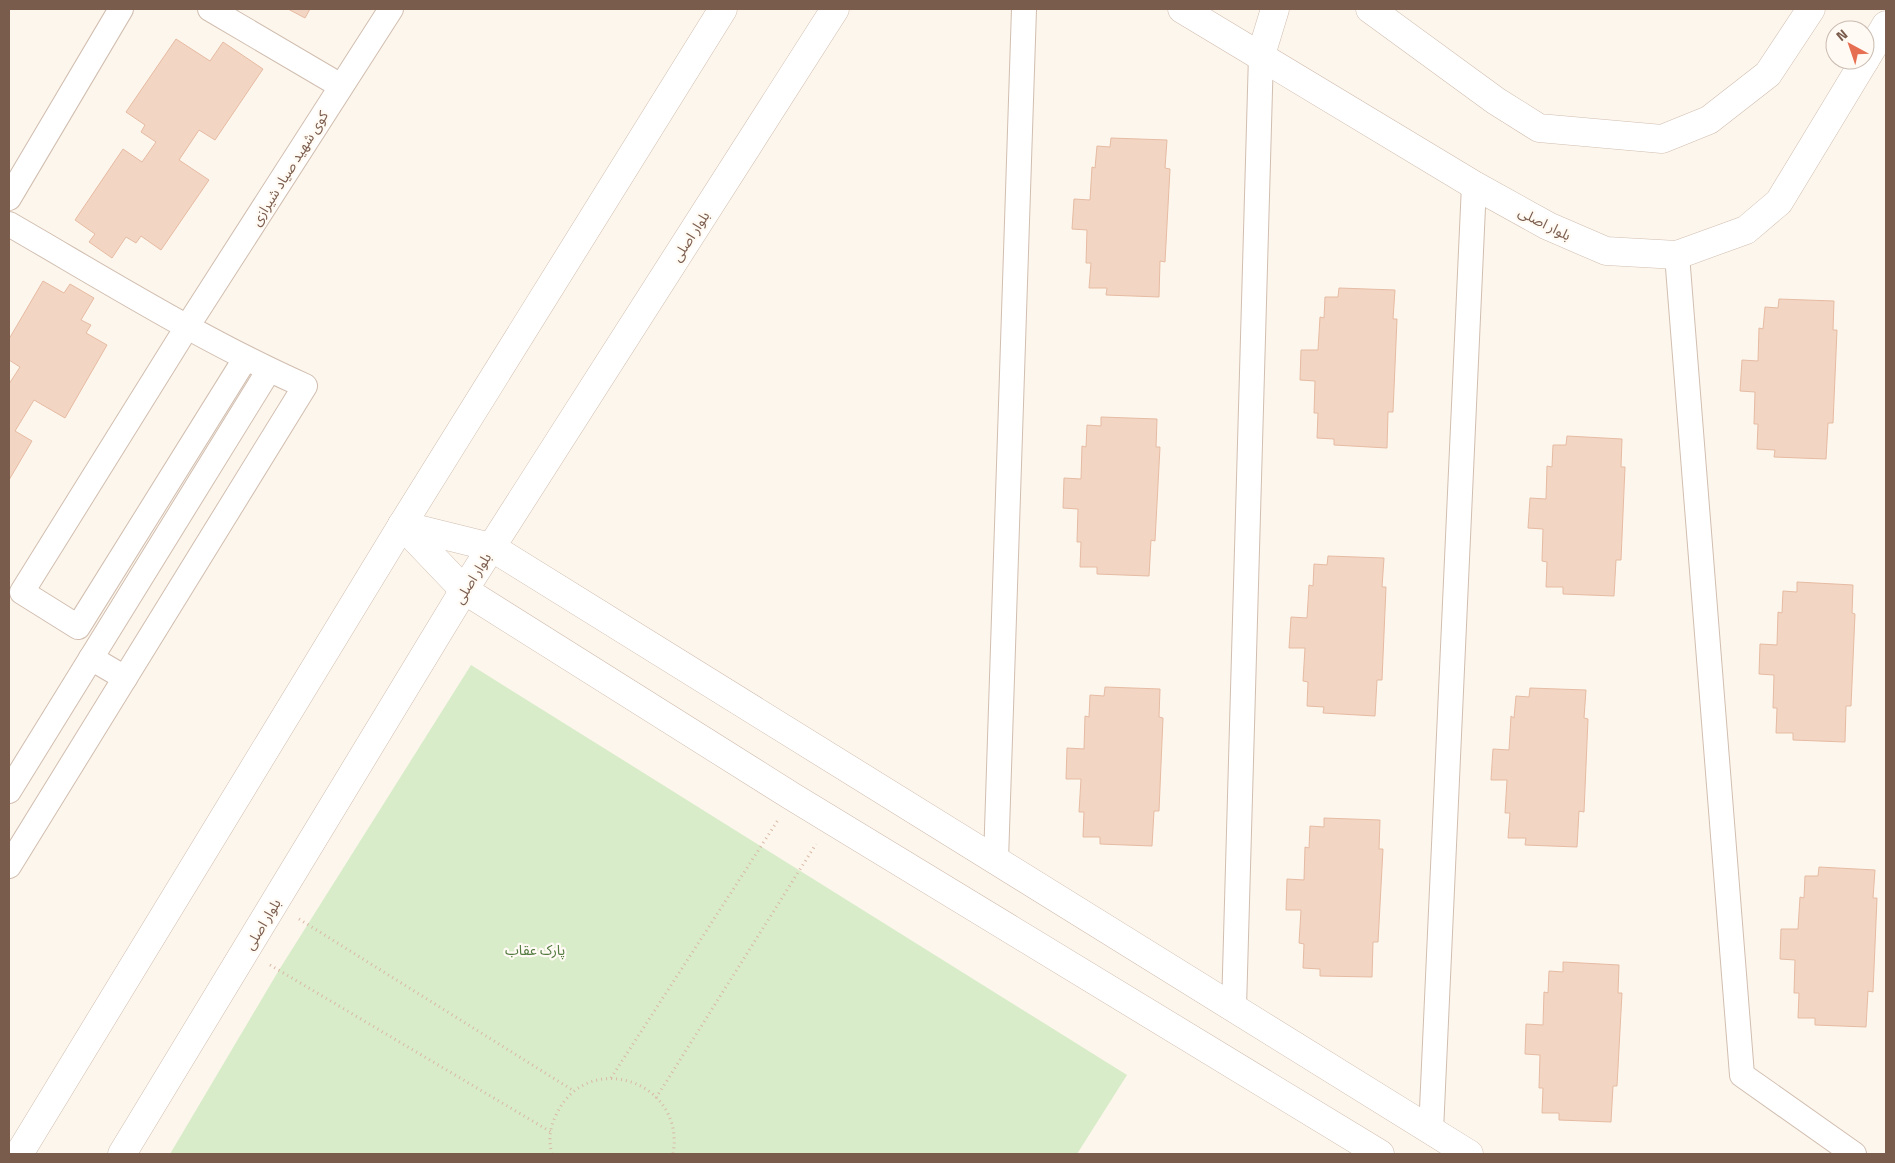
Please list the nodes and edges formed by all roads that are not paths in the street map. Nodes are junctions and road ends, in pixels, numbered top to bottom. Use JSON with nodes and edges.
{"nodes":[{"id":1,"x":121,"y":9,"type":"edge"},
{"id":2,"x":210,"y":9,"type":"edge"},
{"id":3,"x":391,"y":9,"type":"edge"},
{"id":4,"x":722,"y":9,"type":"edge"},
{"id":5,"x":835,"y":9,"type":"edge"},
{"id":6,"x":1024,"y":9,"type":"edge"},
{"id":7,"x":1182,"y":9,"type":"edge"},
{"id":8,"x":1275,"y":9,"type":"edge"},
{"id":9,"x":1370,"y":9,"type":"edge"},
{"id":10,"x":1811,"y":9,"type":"edge"},
{"id":11,"x":1886,"y":25,"type":"edge"},
{"id":12,"x":1875,"y":43,"type":"edge"},
{"id":13,"x":1261,"y":55,"type":"junction"},
{"id":14,"x":1859,"y":70,"type":"edge"},
{"id":15,"x":340,"y":86,"type":"junction"},
{"id":16,"x":1474,"y":185,"type":"junction"},
{"id":17,"x":9,"y":198,"type":"edge"},
{"id":18,"x":9,"y":224,"type":"edge"},
{"id":19,"x":1678,"y":255,"type":"junction"},
{"id":20,"x":187,"y":327,"type":"junction"},
{"id":21,"x":245,"y":358,"type":"junction"},
{"id":22,"x":269,"y":370,"type":"junction"},
{"id":23,"x":402,"y":525,"type":"junction"},
{"id":24,"x":492,"y":547,"type":"junction"},
{"id":25,"x":464,"y":590,"type":"junction"},
{"id":26,"x":91,"y":658,"type":"junction"},
{"id":27,"x":125,"y":678,"type":"junction"},
{"id":28,"x":9,"y":791,"type":"edge"},
{"id":29,"x":996,"y":860,"type":"junction"},
{"id":30,"x":9,"y":866,"type":"edge"},
{"id":31,"x":1234,"y":1008,"type":"junction"},
{"id":32,"x":1431,"y":1130,"type":"junction"},
{"id":33,"x":29,"y":1151,"type":"edge"},
{"id":34,"x":122,"y":1154,"type":"edge"},
{"id":35,"x":1380,"y":1154,"type":"edge"},
{"id":36,"x":1469,"y":1154,"type":"edge"},
{"id":37,"x":1854,"y":1154,"type":"edge"}],
"edges":[{"from":1,"to":17,"type":"street"},
{"from":2,"to":15,"type":"street"},
{"from":3,"to":15,"type":"street","name":"کوی شهید صیاد شیرازی"},
{"from":4,"to":23,"type":"street"},
{"from":5,"to":24,"type":"street","name":"بلوار اصلی"},
{"from":6,"to":29,"type":"street"},
{"from":7,"to":13,"type":"street","name":"بلوار اصلی"},
{"from":8,"to":13,"type":"street"},
{"from":9,"to":10,"type":"street"},
{"from":11,"to":12,"type":"street","name":"بلوار اصلی"},
{"from":13,"to":16,"type":"street","name":"بلوار اصلی"},
{"from":13,"to":31,"type":"street"},
{"from":14,"to":19,"type":"street","name":"بلوار اصلی"},
{"from":15,"to":20,"type":"street","name":"کوی شهید صیاد شیرازی"},
{"from":16,"to":19,"type":"street","name":"بلوار اصلی"},
{"from":16,"to":32,"type":"street"},
{"from":18,"to":20,"type":"street"},
{"from":19,"to":37,"type":"street"},
{"from":20,"to":21,"type":"street"},
{"from":20,"to":21,"type":"street","name":"کوی شهید صیاد شیرازی"},
{"from":21,"to":22,"type":"street"},
{"from":22,"to":26,"type":"street"},
{"from":22,"to":27,"type":"street"},
{"from":23,"to":24,"type":"street"},
{"from":23,"to":25,"type":"street"},
{"from":23,"to":33,"type":"street"},
{"from":24,"to":25,"type":"street","name":"بلوار اصلی"},
{"from":24,"to":29,"type":"street"},
{"from":25,"to":34,"type":"street","name":"بلوار اصلی"},
{"from":25,"to":35,"type":"street"},
{"from":26,"to":27,"type":"street"},
{"from":26,"to":28,"type":"street"},
{"from":27,"to":30,"type":"street"},
{"from":29,"to":31,"type":"street"},
{"from":31,"to":32,"type":"street"},
{"from":32,"to":36,"type":"street"}]}
